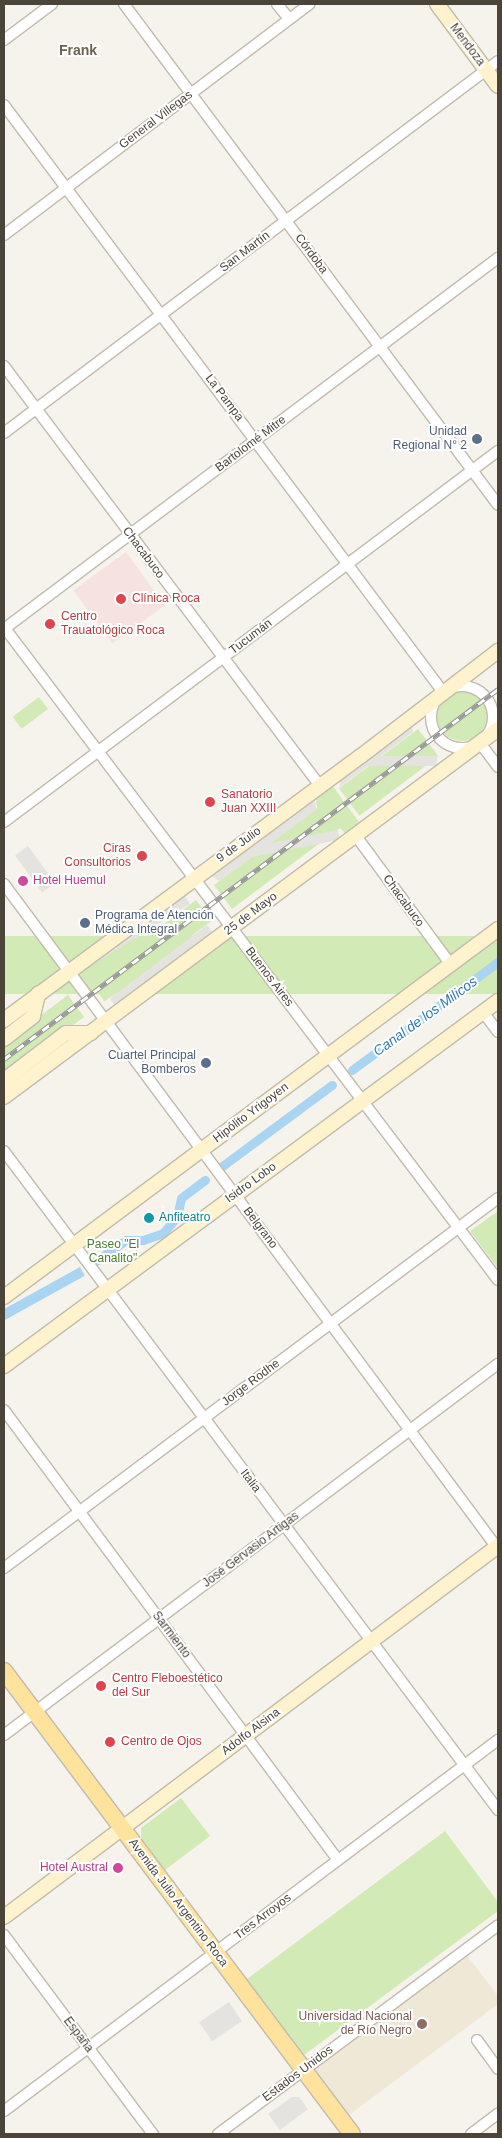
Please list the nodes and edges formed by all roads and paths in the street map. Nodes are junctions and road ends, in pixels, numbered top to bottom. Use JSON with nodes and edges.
{"nodes":[{"id":1,"x":52,"y":4,"type":"edge"},
{"id":2,"x":124,"y":4,"type":"edge"},
{"id":3,"x":277,"y":4,"type":"edge"},
{"id":4,"x":309,"y":4,"type":"edge"},
{"id":5,"x":437,"y":4,"type":"edge"},
{"id":6,"x":289,"y":19,"type":"junction"},
{"id":7,"x":4,"y":40,"type":"edge"},
{"id":8,"x":498,"y":61,"type":"edge"},
{"id":9,"x":486,"y":70,"type":"junction"},
{"id":10,"x":498,"y":86,"type":"edge"},
{"id":11,"x":191,"y":93,"type":"junction"},
{"id":12,"x":4,"y":105,"type":"edge"},
{"id":13,"x":65,"y":189,"type":"junction"},
{"id":14,"x":287,"y":221,"type":"junction"},
{"id":15,"x":4,"y":235,"type":"edge"},
{"id":16,"x":498,"y":258,"type":"edge"},
{"id":17,"x":161,"y":315,"type":"junction"},
{"id":18,"x":380,"y":347,"type":"junction"},
{"id":19,"x":4,"y":366,"type":"edge"},
{"id":20,"x":36,"y":409,"type":"junction"},
{"id":21,"x":4,"y":433,"type":"edge"},
{"id":22,"x":256,"y":440,"type":"junction"},
{"id":23,"x":498,"y":451,"type":"edge"},
{"id":24,"x":473,"y":470,"type":"junction"},
{"id":25,"x":498,"y":505,"type":"edge"},
{"id":26,"x":130,"y":535,"type":"junction"},
{"id":27,"x":349,"y":563,"type":"junction"},
{"id":28,"x":4,"y":628,"type":"edge"},
{"id":29,"x":498,"y":651,"type":"edge"},
{"id":30,"x":222,"y":658,"type":"junction"},
{"id":31,"x":443,"y":692,"type":"junction"},
{"id":32,"x":498,"y":730,"type":"edge"},
{"id":33,"x":480,"y":743,"type":"junction"},
{"id":34,"x":98,"y":751,"type":"junction"},
{"id":35,"x":498,"y":767,"type":"edge"},
{"id":36,"x":320,"y":786,"type":"junction"},
{"id":37,"x":4,"y":822,"type":"edge"},
{"id":38,"x":356,"y":836,"type":"junction"},
{"id":39,"x":194,"y":877,"type":"junction"},
{"id":40,"x":4,"y":884,"type":"edge"},
{"id":41,"x":232,"y":928,"type":"junction"},
{"id":42,"x":498,"y":929,"type":"edge"},
{"id":43,"x":450,"y":965,"type":"junction"},
{"id":44,"x":68,"y":971,"type":"junction"},
{"id":45,"x":38,"y":994,"type":"junction"},
{"id":46,"x":498,"y":1001,"type":"edge"},
{"id":47,"x":483,"y":1012,"type":"junction"},
{"id":48,"x":4,"y":1020,"type":"edge"},
{"id":49,"x":106,"y":1022,"type":"junction"},
{"id":50,"x":498,"y":1032,"type":"edge"},
{"id":51,"x":91,"y":1033,"type":"junction"},
{"id":52,"x":4,"y":1039,"type":"edge"},
{"id":53,"x":328,"y":1055,"type":"junction"},
{"id":54,"x":4,"y":1086,"type":"edge"},
{"id":55,"x":4,"y":1098,"type":"edge"},
{"id":56,"x":363,"y":1101,"type":"junction"},
{"id":57,"x":201,"y":1150,"type":"junction"},
{"id":58,"x":4,"y":1151,"type":"edge"},
{"id":59,"x":235,"y":1195,"type":"junction"},
{"id":60,"x":498,"y":1198,"type":"edge"},
{"id":61,"x":459,"y":1227,"type":"junction"},
{"id":62,"x":74,"y":1245,"type":"junction"},
{"id":63,"x":498,"y":1280,"type":"edge"},
{"id":64,"x":108,"y":1289,"type":"junction"},
{"id":65,"x":4,"y":1297,"type":"edge"},
{"id":66,"x":330,"y":1324,"type":"junction"},
{"id":67,"x":498,"y":1364,"type":"edge"},
{"id":68,"x":4,"y":1366,"type":"edge"},
{"id":69,"x":4,"y":1410,"type":"edge"},
{"id":70,"x":203,"y":1419,"type":"junction"},
{"id":71,"x":410,"y":1430,"type":"junction"},
{"id":72,"x":79,"y":1511,"type":"junction"},
{"id":73,"x":284,"y":1525,"type":"junction"},
{"id":74,"x":498,"y":1547,"type":"edge"},
{"id":75,"x":4,"y":1568,"type":"edge"},
{"id":76,"x":159,"y":1619,"type":"junction"},
{"id":77,"x":373,"y":1640,"type":"junction"},
{"id":78,"x":4,"y":1672,"type":"edge"},
{"id":79,"x":4,"y":1685,"type":"edge"},
{"id":80,"x":31,"y":1715,"type":"junction"},
{"id":81,"x":4,"y":1735,"type":"edge"},
{"id":82,"x":246,"y":1736,"type":"junction"},
{"id":83,"x":498,"y":1740,"type":"edge"},
{"id":84,"x":465,"y":1765,"type":"junction"},
{"id":85,"x":498,"y":1810,"type":"edge"},
{"id":86,"x":119,"y":1831,"type":"junction"},
{"id":87,"x":338,"y":1860,"type":"junction"},
{"id":88,"x":4,"y":1917,"type":"edge"},
{"id":89,"x":498,"y":1924,"type":"edge"},
{"id":90,"x":4,"y":1935,"type":"edge"},
{"id":91,"x":212,"y":1955,"type":"junction"},
{"id":92,"x":477,"y":2040,"type":"dead end"},
{"id":93,"x":88,"y":2048,"type":"junction"},
{"id":94,"x":498,"y":2069,"type":"edge"},
{"id":95,"x":300,"y":2073,"type":"junction"},
{"id":96,"x":4,"y":2111,"type":"edge"},
{"id":97,"x":498,"y":2114,"type":"edge"},
{"id":98,"x":153,"y":2134,"type":"edge"},
{"id":99,"x":218,"y":2134,"type":"edge"},
{"id":100,"x":340,"y":2134,"type":"edge"},
{"id":101,"x":352,"y":2134,"type":"edge"},
{"id":102,"x":471,"y":2134,"type":"edge"}],
"edges":[{"from":1,"to":7,"type":"street"},
{"from":2,"to":11,"type":"street","name":"Córdoba"},
{"from":3,"to":6,"type":"street"},
{"from":4,"to":6,"type":"street","name":"General Villegas"},
{"from":5,"to":9,"type":"main road","name":"Mendoza"},
{"from":6,"to":11,"type":"street","name":"General Villegas"},
{"from":8,"to":9,"type":"street","name":"San Martín"},
{"from":9,"to":10,"type":"main road","name":"Mendoza"},
{"from":9,"to":14,"type":"street","name":"San Martín"},
{"from":11,"to":13,"type":"street","name":"General Villegas"},
{"from":11,"to":14,"type":"street","name":"Córdoba"},
{"from":12,"to":13,"type":"street","name":"La Pampa"},
{"from":13,"to":15,"type":"street","name":"General Villegas"},
{"from":13,"to":17,"type":"street","name":"La Pampa"},
{"from":14,"to":17,"type":"street","name":"San Martín"},
{"from":14,"to":18,"type":"street","name":"Córdoba"},
{"from":16,"to":18,"type":"street","name":"Bartolomé Mitre"},
{"from":17,"to":20,"type":"street","name":"San Martín"},
{"from":17,"to":22,"type":"street","name":"La Pampa"},
{"from":18,"to":22,"type":"street","name":"Bartolomé Mitre"},
{"from":18,"to":24,"type":"street","name":"Córdoba"},
{"from":19,"to":20,"type":"street","name":"Chacabuco"},
{"from":20,"to":21,"type":"street","name":"San Martín"},
{"from":20,"to":26,"type":"street","name":"Chacabuco"},
{"from":22,"to":26,"type":"street","name":"Bartolomé Mitre"},
{"from":22,"to":27,"type":"street","name":"La Pampa"},
{"from":23,"to":24,"type":"street","name":"Tucumán"},
{"from":24,"to":25,"type":"street","name":"Córdoba"},
{"from":24,"to":27,"type":"street","name":"Tucumán"},
{"from":26,"to":28,"type":"street","name":"Bartolomé Mitre"},
{"from":26,"to":30,"type":"street","name":"Chacabuco"},
{"from":27,"to":30,"type":"street","name":"Tucumán"},
{"from":27,"to":31,"type":"street","name":"La Pampa"},
{"from":28,"to":34,"type":"street","name":"Buenos Aires"},
{"from":29,"to":31,"type":"main road","name":"9 de Julio"},
{"from":30,"to":34,"type":"street","name":"Tucumán"},
{"from":30,"to":36,"type":"street","name":"Chacabuco"},
{"from":31,"to":33,"type":"street"},
{"from":31,"to":33,"type":"street"},
{"from":31,"to":36,"type":"main road","name":"9 de Julio"},
{"from":32,"to":33,"type":"main road","name":"25 de Mayo"},
{"from":33,"to":35,"type":"street"},
{"from":33,"to":38,"type":"main road","name":"25 de Mayo"},
{"from":34,"to":37,"type":"street","name":"Tucumán"},
{"from":34,"to":39,"type":"street","name":"Buenos Aires"},
{"from":36,"to":39,"type":"main road","name":"9 de Julio"},
{"from":38,"to":41,"type":"main road","name":"25 de Mayo"},
{"from":38,"to":43,"type":"street","name":"Chacabuco"},
{"from":39,"to":41,"type":"street","name":"Buenos Aires"},
{"from":39,"to":44,"type":"main road","name":"9 de Julio"},
{"from":40,"to":44,"type":"street","name":"Belgrano"},
{"from":41,"to":49,"type":"main road","name":"25 de Mayo"},
{"from":41,"to":53,"type":"street","name":"Buenos Aires"},
{"from":42,"to":43,"type":"main road","name":"Hipólito Yrigoyen"},
{"from":43,"to":53,"type":"main road","name":"Hipólito Yrigoyen"},
{"from":44,"to":45,"type":"main road","name":"9 de Julio"},
{"from":44,"to":49,"type":"street","name":"Belgrano"},
{"from":45,"to":48,"type":"main road","name":"9 de Julio"},
{"from":45,"to":52,"type":"main road"},
{"from":46,"to":47,"type":"main road","name":"Isidro Lobo"},
{"from":47,"to":50,"type":"street"},
{"from":47,"to":56,"type":"main road","name":"Isidro Lobo"},
{"from":49,"to":51,"type":"main road","name":"25 de Mayo"},
{"from":49,"to":57,"type":"street","name":"Belgrano"},
{"from":51,"to":54,"type":"main road"},
{"from":51,"to":55,"type":"main road","name":"25 de Mayo"},
{"from":53,"to":56,"type":"street","name":"Buenos Aires"},
{"from":53,"to":57,"type":"main road","name":"Hipólito Yrigoyen"},
{"from":56,"to":59,"type":"main road","name":"Isidro Lobo"},
{"from":56,"to":61,"type":"street","name":"Buenos Aires"},
{"from":57,"to":59,"type":"street","name":"Belgrano"},
{"from":57,"to":62,"type":"main road","name":"Hipólito Yrigoyen"},
{"from":58,"to":62,"type":"street","name":"Italia"},
{"from":59,"to":64,"type":"main road","name":"Isidro Lobo"},
{"from":59,"to":66,"type":"street","name":"Belgrano"},
{"from":60,"to":61,"type":"street","name":"Jorge Rodhe"},
{"from":61,"to":63,"type":"street","name":"Buenos Aires"},
{"from":61,"to":66,"type":"street","name":"Jorge Rodhe"},
{"from":62,"to":64,"type":"street","name":"Italia"},
{"from":62,"to":65,"type":"main road","name":"Hipólito Yrigoyen"},
{"from":64,"to":68,"type":"main road","name":"Isidro Lobo"},
{"from":64,"to":70,"type":"street","name":"Italia"},
{"from":66,"to":70,"type":"street","name":"Jorge Rodhe"},
{"from":66,"to":71,"type":"street","name":"Belgrano"},
{"from":67,"to":71,"type":"street","name":"José Gervasio Artigas"},
{"from":69,"to":72,"type":"street","name":"Sarmiento"},
{"from":70,"to":72,"type":"street","name":"Jorge Rodhe"},
{"from":70,"to":73,"type":"street","name":"Italia"},
{"from":71,"to":73,"type":"street","name":"José Gervasio Artigas"},
{"from":71,"to":74,"type":"street","name":"Belgrano"},
{"from":72,"to":75,"type":"street","name":"Jorge Rodhe"},
{"from":72,"to":76,"type":"street","name":"Sarmiento"},
{"from":73,"to":76,"type":"street","name":"José Gervasio Artigas"},
{"from":73,"to":77,"type":"street","name":"Italia"},
{"from":74,"to":77,"type":"main road","name":"Adolfo Alsina"},
{"from":76,"to":80,"type":"street","name":"José Gervasio Artigas"},
{"from":76,"to":82,"type":"street","name":"Sarmiento"},
{"from":77,"to":82,"type":"main road","name":"Adolfo Alsina"},
{"from":77,"to":84,"type":"street","name":"Italia"},
{"from":78,"to":80,"type":"main road","name":"Avenida Julio Argentino Roca"},
{"from":79,"to":80,"type":"main road","name":"Avenida Julio Argentino Roca"},
{"from":80,"to":81,"type":"street","name":"José Gervasio Artigas"},
{"from":80,"to":86,"type":"main road","name":"Avenida Julio Argentino Roca"},
{"from":82,"to":86,"type":"main road","name":"Adolfo Alsina"},
{"from":82,"to":87,"type":"street","name":"Sarmiento"},
{"from":83,"to":84,"type":"street","name":"Tres Arroyos"},
{"from":84,"to":85,"type":"street","name":"Italia"},
{"from":84,"to":87,"type":"street","name":"Tres Arroyos"},
{"from":86,"to":88,"type":"main road","name":"Adolfo Alsina"},
{"from":86,"to":91,"type":"main road","name":"Avenida Julio Argentino Roca"},
{"from":87,"to":91,"type":"street","name":"Tres Arroyos"},
{"from":89,"to":95,"type":"street","name":"Estados Unidos"},
{"from":90,"to":93,"type":"street","name":"España"},
{"from":91,"to":93,"type":"street","name":"Tres Arroyos"},
{"from":91,"to":95,"type":"main road","name":"Avenida Julio Argentino Roca"},
{"from":92,"to":94,"type":"street"},
{"from":93,"to":96,"type":"street","name":"Tres Arroyos"},
{"from":93,"to":98,"type":"street","name":"España"},
{"from":95,"to":99,"type":"street","name":"Estados Unidos"},
{"from":95,"to":100,"type":"main road","name":"Avenida Julio Argentino Roca"},
{"from":95,"to":101,"type":"main road","name":"Avenida Julio Argentino Roca"},
{"from":97,"to":102,"type":"street"}]}
